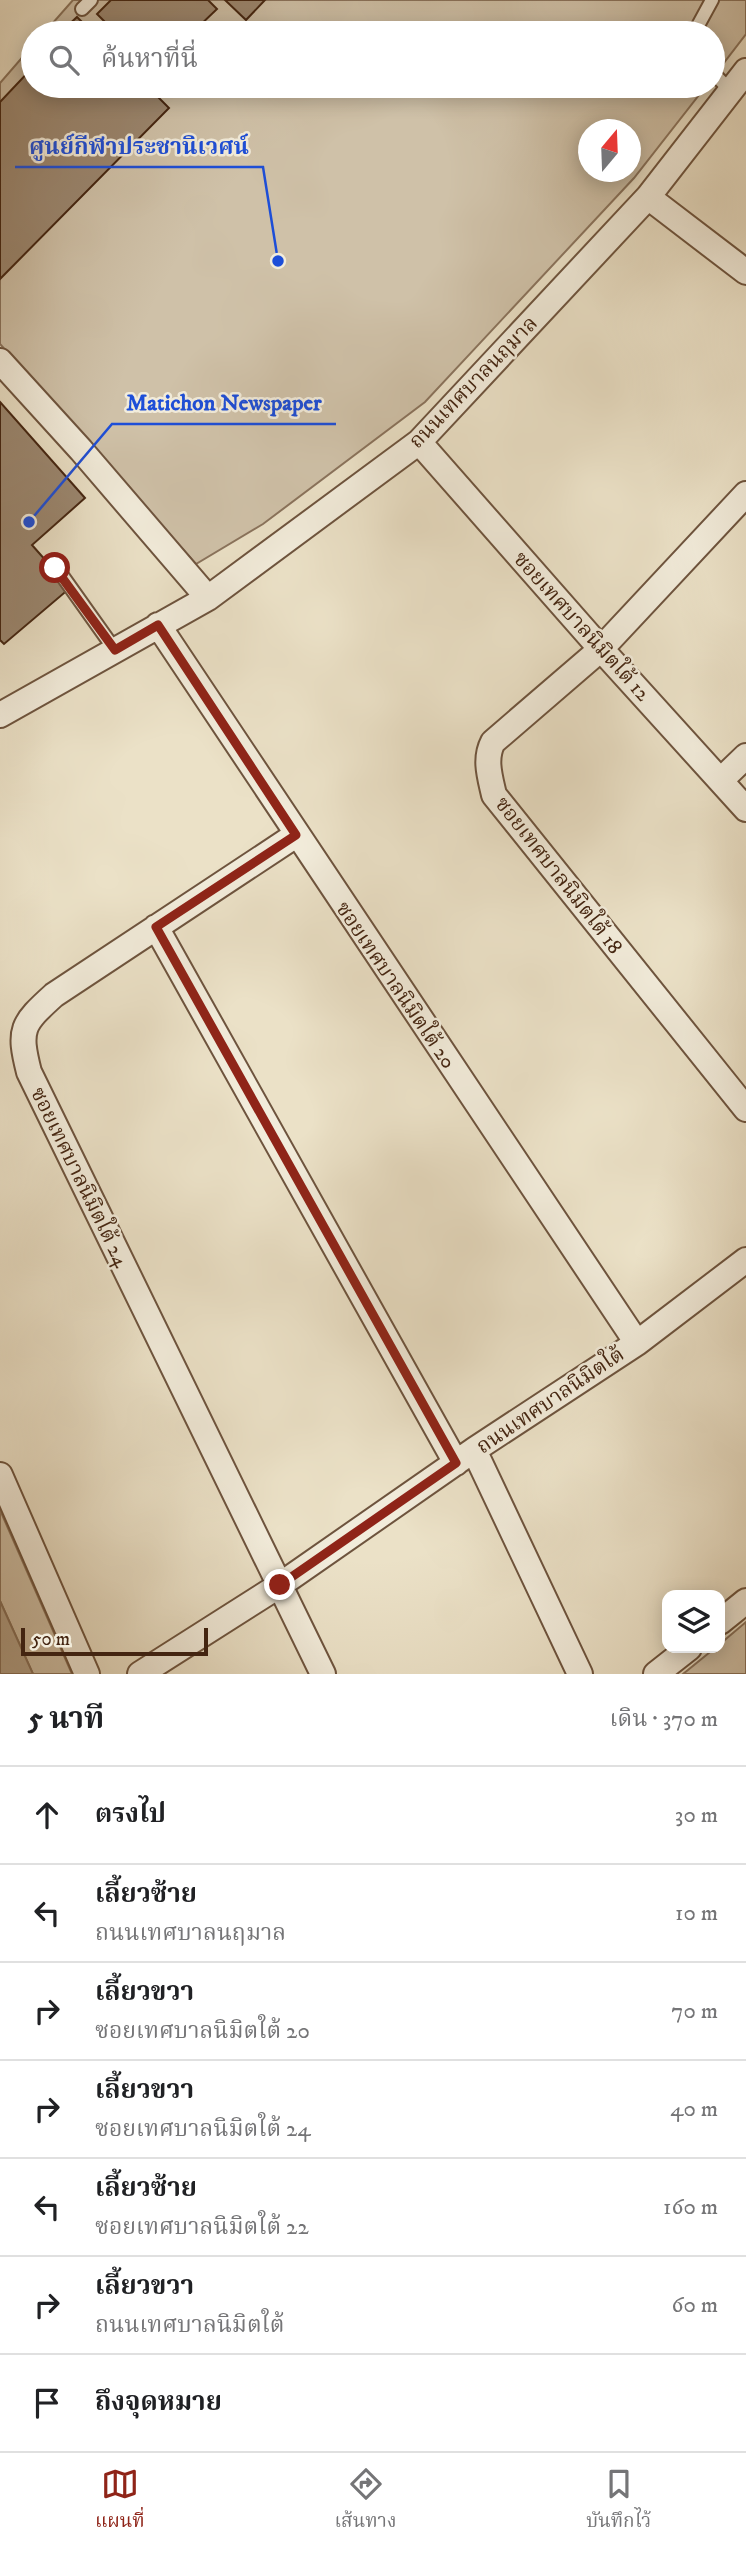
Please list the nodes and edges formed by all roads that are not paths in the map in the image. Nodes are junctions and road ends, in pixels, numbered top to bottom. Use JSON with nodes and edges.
{"nodes":[{"id":1,"x":712,"y":0,"type":"edge"},
{"id":2,"x":701,"y":21,"type":"edge"},
{"id":3,"x":746,"y":71,"type":"edge"},
{"id":4,"x":725,"y":86,"type":"edge"},
{"id":5,"x":731,"y":92,"type":"junction"},
{"id":6,"x":648,"y":197,"type":"junction"},
{"id":7,"x":746,"y":272,"type":"edge"},
{"id":8,"x":0,"y":360,"type":"edge"},
{"id":9,"x":419,"y":442,"type":"junction"},
{"id":10,"x":746,"y":494,"type":"edge"},
{"id":11,"x":55,"y":568,"type":"dead end"},
{"id":12,"x":208,"y":598,"type":"junction"},
{"id":13,"x":158,"y":625,"type":"junction"},
{"id":14,"x":601,"y":649,"type":"junction"},
{"id":15,"x":115,"y":650,"type":"junction"},
{"id":16,"x":0,"y":715,"type":"edge"},
{"id":17,"x":746,"y":756,"type":"edge"},
{"id":18,"x":721,"y":780,"type":"junction"},
{"id":19,"x":746,"y":808,"type":"edge"},
{"id":20,"x":296,"y":835,"type":"junction"},
{"id":21,"x":156,"y":927,"type":"junction"},
{"id":22,"x":746,"y":1109,"type":"edge"},
{"id":23,"x":746,"y":1259,"type":"edge"},
{"id":24,"x":637,"y":1343,"type":"junction"},
{"id":25,"x":465,"y":1457,"type":"junction"},
{"id":26,"x":0,"y":1475,"type":"edge"},
{"id":27,"x":8,"y":1514,"type":"edge"},
{"id":28,"x":280,"y":1585,"type":"junction"},
{"id":29,"x":746,"y":1601,"type":"edge"},
{"id":30,"x":725,"y":1618,"type":"edge"},
{"id":31,"x":682,"y":1653,"type":"edge"},
{"id":32,"x":87,"y":1674,"type":"edge"},
{"id":33,"x":140,"y":1674,"type":"edge"},
{"id":34,"x":323,"y":1674,"type":"edge"},
{"id":35,"x":580,"y":1674,"type":"edge"},
{"id":36,"x":656,"y":1674,"type":"edge"}],
"edges":[{"from":1,"to":2,"type":"lane"},
{"from":3,"to":5,"type":"street","name":"ถนนเทศบาลนฤมาล"},
{"from":4,"to":5,"type":"lane"},
{"from":5,"to":6,"type":"street","name":"ถนนเทศบาลนฤมาล"},
{"from":6,"to":7,"type":"street"},
{"from":6,"to":9,"type":"street","name":"ถนนเทศบาลนฤมาล"},
{"from":8,"to":12,"type":"street"},
{"from":9,"to":12,"type":"street","name":"ถนนเทศบาลนฤมาล"},
{"from":9,"to":14,"type":"street","name":"ซอยเทศบาลนิมิตใต้ 12"},
{"from":10,"to":14,"type":"street","name":"ซอยเทศบาลนิมิตใต้ 18"},
{"from":11,"to":15,"type":"lane"},
{"from":12,"to":13,"type":"street","name":"ถนนเทศบาลนฤมาล"},
{"from":13,"to":15,"type":"street","name":"ถนนเทศบาลนฤมาล"},
{"from":13,"to":20,"type":"street","name":"ซอยเทศบาลนิมิตใต้ 20"},
{"from":14,"to":18,"type":"street","name":"ซอยเทศบาลนิมิตใต้ 12"},
{"from":14,"to":22,"type":"street","name":"ซอยเทศบาลนิมิตใต้ 18"},
{"from":15,"to":16,"type":"street","name":"ถนนเทศบาลนฤมาล"},
{"from":17,"to":18,"type":"street"},
{"from":18,"to":19,"type":"street","name":"ซอยเทศบาลนิมิตใต้ 12"},
{"from":20,"to":21,"type":"street","name":"ซอยเทศบาลนิมิตใต้ 24"},
{"from":20,"to":24,"type":"street","name":"ซอยเทศบาลนิมิตใต้ 20"},
{"from":21,"to":25,"type":"street"},
{"from":21,"to":28,"type":"street","name":"ซอยเทศบาลนิมิตใต้ 24"},
{"from":23,"to":24,"type":"street","name":"ถนนเทศบาลนิมิตใต้"},
{"from":24,"to":25,"type":"street","name":"ถนนเทศบาลนิมิตใต้"},
{"from":25,"to":28,"type":"street","name":"ถนนเทศบาลนิมิตใต้"},
{"from":25,"to":35,"type":"street"},
{"from":26,"to":27,"type":"street"},
{"from":27,"to":32,"type":"street"},
{"from":28,"to":33,"type":"street","name":"ถนนเทศบาลนิมิตใต้"},
{"from":28,"to":34,"type":"street","name":"ซอยเทศบาลนิมิตใต้ 24"},
{"from":29,"to":30,"type":"street"},
{"from":31,"to":36,"type":"street"}]}
